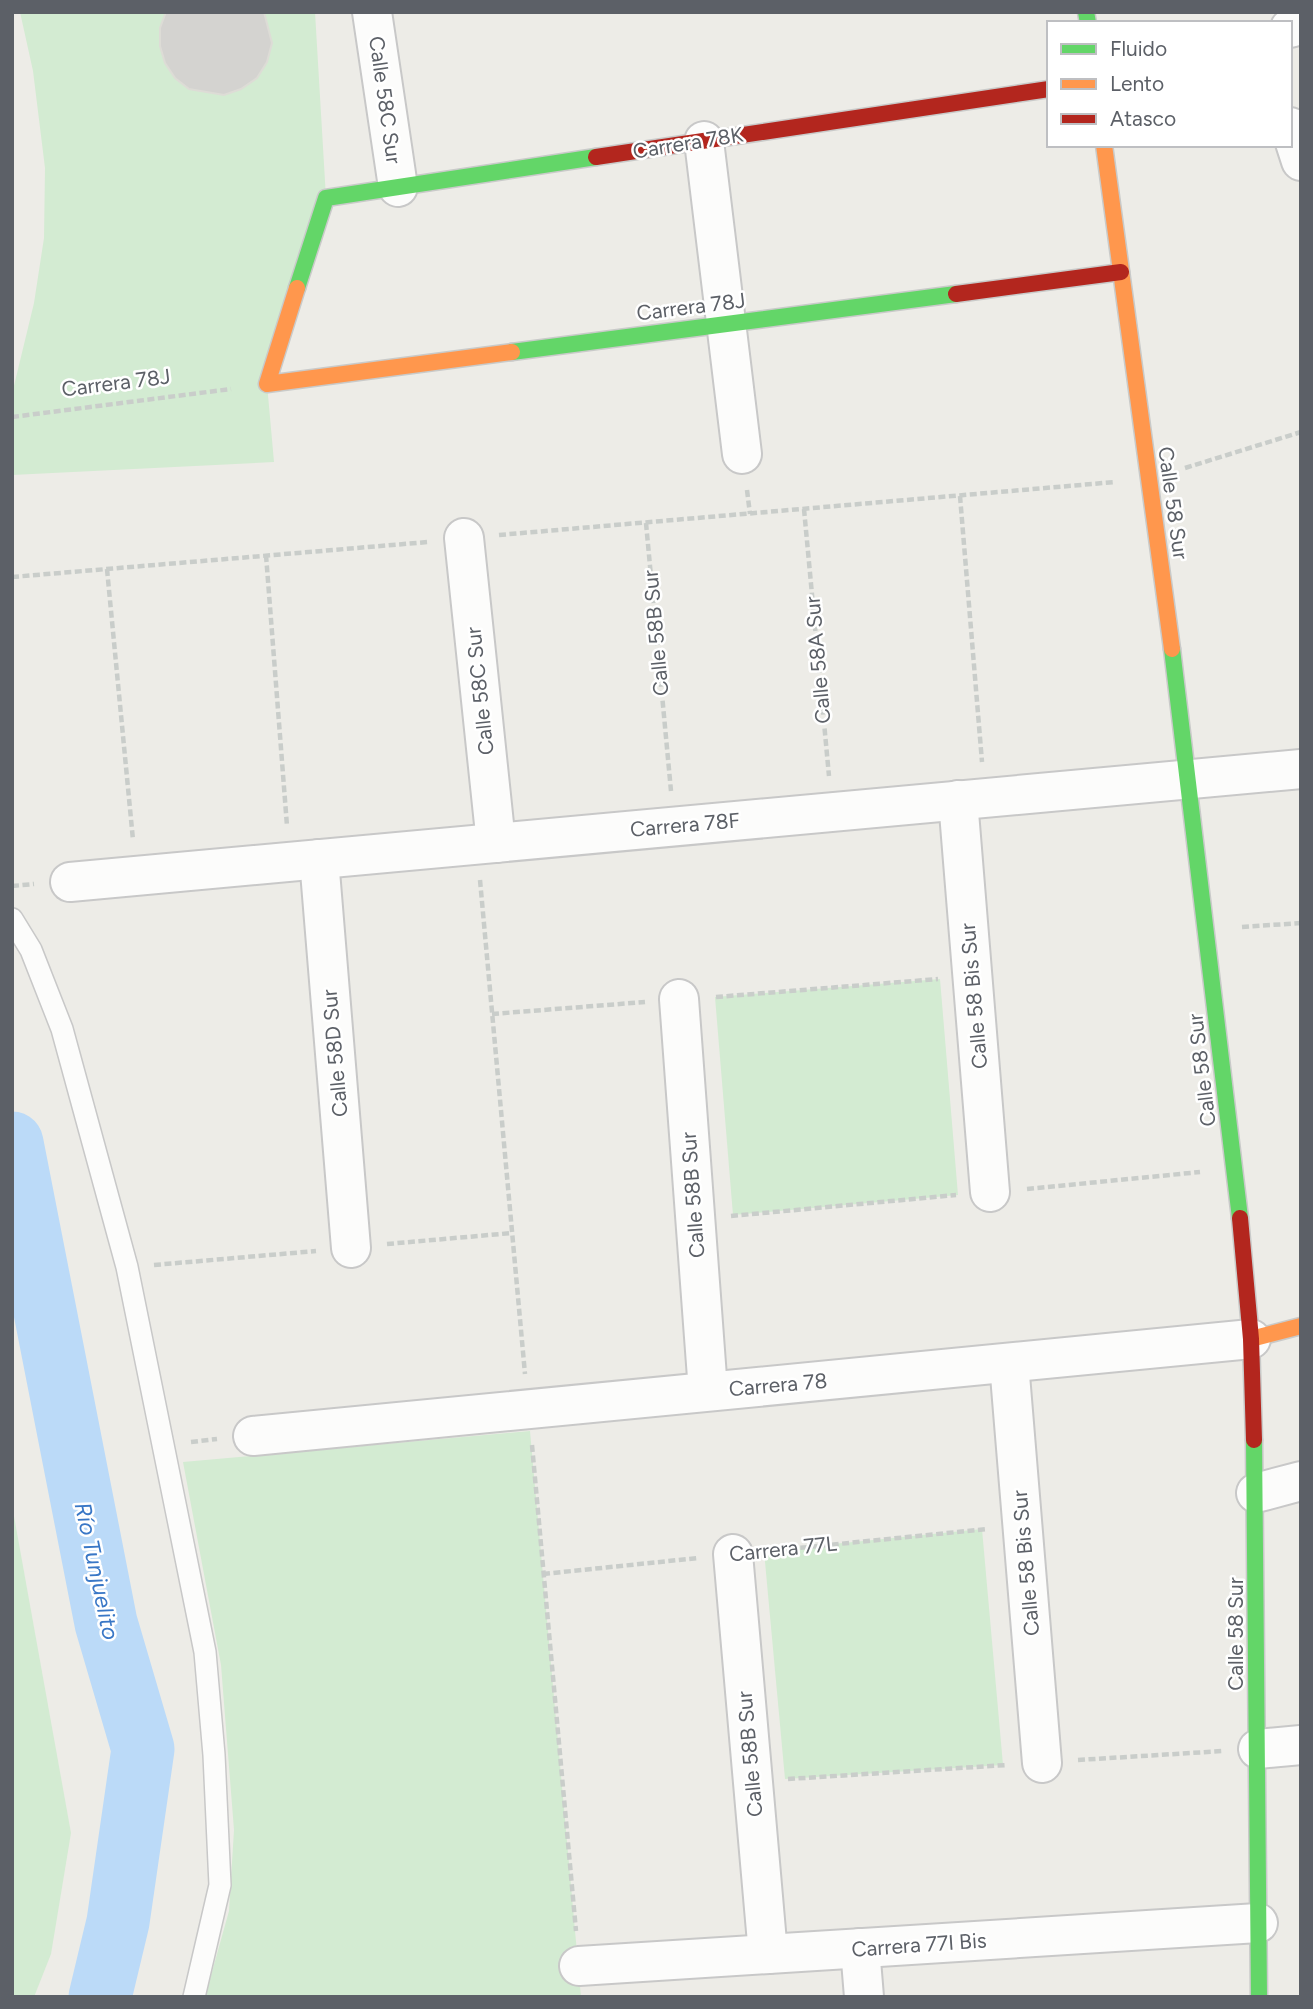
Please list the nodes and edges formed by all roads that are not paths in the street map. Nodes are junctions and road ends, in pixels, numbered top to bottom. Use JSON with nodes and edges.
{"nodes":[{"id":1,"x":372,"y":12,"type":"edge"},
{"id":2,"x":1047,"y":89,"type":"edge"},
{"id":3,"x":1292,"y":133,"type":"edge"},
{"id":4,"x":704,"y":141,"type":"junction"},
{"id":5,"x":1104,"y":147,"type":"edge"},
{"id":6,"x":1301,"y":161,"type":"edge"},
{"id":7,"x":398,"y":187,"type":"junction"},
{"id":8,"x":1121,"y":272,"type":"junction"},
{"id":9,"x":726,"y":324,"type":"junction"},
{"id":10,"x":267,"y":384,"type":"joint"},
{"id":11,"x":742,"y":454,"type":"dead end"},
{"id":12,"x":464,"y":538,"type":"road end"},
{"id":13,"x":1301,"y":769,"type":"edge"},
{"id":14,"x":1189,"y":779,"type":"junction"},
{"id":15,"x":972,"y":799,"type":"junction"},
{"id":16,"x":496,"y":843,"type":"junction"},
{"id":17,"x":304,"y":860,"type":"junction"},
{"id":18,"x":70,"y":882,"type":"dead end"},
{"id":19,"x":12,"y":919,"type":"edge"},
{"id":20,"x":679,"y":999,"type":"road end"},
{"id":21,"x":990,"y":1192,"type":"dead end"},
{"id":22,"x":351,"y":1248,"type":"dead end"},
{"id":23,"x":1301,"y":1326,"type":"edge"},
{"id":24,"x":1251,"y":1339,"type":"junction"},
{"id":25,"x":1009,"y":1363,"type":"junction"},
{"id":26,"x":708,"y":1391,"type":"junction"},
{"id":27,"x":253,"y":1436,"type":"road end"},
{"id":28,"x":1301,"y":1481,"type":"edge"},
{"id":29,"x":1256,"y":1493,"type":"junction"},
{"id":30,"x":733,"y":1554,"type":"road end"},
{"id":31,"x":1301,"y":1745,"type":"edge"},
{"id":32,"x":1258,"y":1749,"type":"junction"},
{"id":33,"x":1042,"y":1763,"type":"dead end"},
{"id":34,"x":1258,"y":1923,"type":"junction"},
{"id":35,"x":860,"y":1948,"type":"junction"},
{"id":36,"x":768,"y":1954,"type":"junction"},
{"id":37,"x":579,"y":1966,"type":"dead end"},
{"id":38,"x":194,"y":1997,"type":"edge"},
{"id":39,"x":864,"y":1997,"type":"edge"},
{"id":40,"x":1259,"y":1997,"type":"edge"}],
"edges":[{"from":1,"to":7,"type":"street","name":"Calle 58C Sur"},
{"from":2,"to":4,"type":"street","name":"Carrera 78K"},
{"from":3,"to":6,"type":"street"},
{"from":4,"to":7,"type":"street","name":"Carrera 78K"},
{"from":4,"to":9,"type":"street"},
{"from":5,"to":8,"type":"street","name":"Calle 58 Sur"},
{"from":7,"to":10,"type":"street","name":"Carrera 78K"},
{"from":8,"to":9,"type":"street","name":"Carrera 78J"},
{"from":8,"to":14,"type":"street","name":"Calle 58 Sur"},
{"from":9,"to":10,"type":"street","name":"Carrera 78J"},
{"from":9,"to":11,"type":"street"},
{"from":12,"to":16,"type":"street","name":"Calle 58C Sur"},
{"from":13,"to":14,"type":"street","name":"Carrera 78F"},
{"from":14,"to":15,"type":"street","name":"Carrera 78F"},
{"from":14,"to":24,"type":"street","name":"Calle 58 Sur"},
{"from":15,"to":16,"type":"street","name":"Carrera 78F"},
{"from":15,"to":21,"type":"street","name":"Calle 58 Bis Sur"},
{"from":16,"to":17,"type":"street","name":"Carrera 78F"},
{"from":17,"to":18,"type":"street","name":"Carrera 78F"},
{"from":17,"to":22,"type":"street","name":"Calle 58D Sur"},
{"from":19,"to":38,"type":"lane"},
{"from":20,"to":26,"type":"street","name":"Calle 58B Sur"},
{"from":23,"to":24,"type":"street","name":"Carrera 78"},
{"from":24,"to":25,"type":"street","name":"Carrera 78"},
{"from":24,"to":29,"type":"street","name":"Calle 58 Sur"},
{"from":25,"to":26,"type":"street","name":"Carrera 78"},
{"from":25,"to":33,"type":"street","name":"Calle 58 Bis Sur"},
{"from":26,"to":27,"type":"street","name":"Carrera 78"},
{"from":28,"to":29,"type":"street"},
{"from":29,"to":32,"type":"street","name":"Calle 58 Sur"},
{"from":30,"to":36,"type":"street","name":"Calle 58B Sur"},
{"from":31,"to":32,"type":"street"},
{"from":32,"to":34,"type":"street","name":"Calle 58 Sur"},
{"from":34,"to":35,"type":"street","name":"Carrera 77I Bis"},
{"from":34,"to":40,"type":"street","name":"Calle 58 Sur"},
{"from":35,"to":36,"type":"street","name":"Carrera 77I Bis"},
{"from":35,"to":39,"type":"street"},
{"from":36,"to":37,"type":"street","name":"Carrera 77I Bis"}]}
